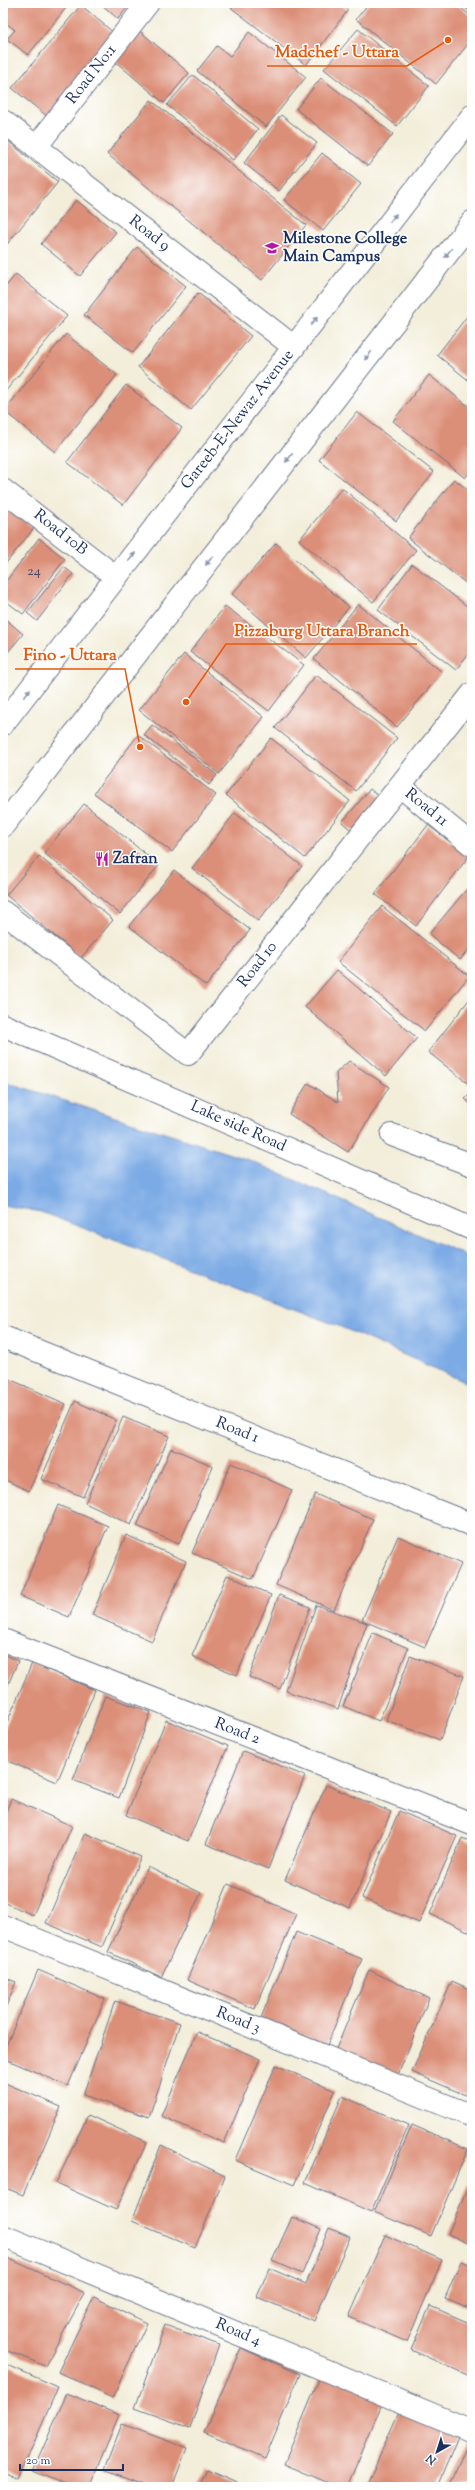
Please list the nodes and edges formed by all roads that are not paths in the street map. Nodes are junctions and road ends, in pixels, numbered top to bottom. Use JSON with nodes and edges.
{"nodes":[{"id":1,"x":148,"y":3,"type":"edge"},
{"id":2,"x":472,"y":116,"type":"edge"},
{"id":3,"x":3,"y":121,"type":"edge"},
{"id":4,"x":36,"y":147,"type":"junction"},
{"id":5,"x":472,"y":222,"type":"edge"},
{"id":6,"x":294,"y":347,"type":"junction"},
{"id":7,"x":3,"y":490,"type":"edge"},
{"id":8,"x":116,"y":577,"type":"junction"},
{"id":9,"x":472,"y":694,"type":"edge"},
{"id":10,"x":3,"y":724,"type":"edge"},
{"id":11,"x":400,"y":786,"type":"junction"},
{"id":12,"x":3,"y":826,"type":"edge"},
{"id":13,"x":472,"y":845,"type":"edge"},
{"id":14,"x":3,"y":912,"type":"edge"},
{"id":15,"x":3,"y":1025,"type":"edge"},
{"id":16,"x":392,"y":1135,"type":"dead end"},
{"id":17,"x":472,"y":1165,"type":"edge"},
{"id":18,"x":472,"y":1229,"type":"edge"},
{"id":19,"x":3,"y":1337,"type":"edge"},
{"id":20,"x":472,"y":1526,"type":"edge"},
{"id":21,"x":3,"y":1640,"type":"edge"},
{"id":22,"x":472,"y":1824,"type":"edge"},
{"id":23,"x":3,"y":1926,"type":"edge"},
{"id":24,"x":472,"y":2116,"type":"edge"},
{"id":25,"x":3,"y":2236,"type":"edge"},
{"id":26,"x":472,"y":2431,"type":"edge"}],
"edges":[{"from":1,"to":4,"type":"street","name":"Road No:1"},
{"from":6,"to":2,"type":"street","name":"Gareeb-E-Newaz Avenue","one_way":true},
{"from":3,"to":4,"type":"street","name":"Road 9"},
{"from":4,"to":6,"type":"street","name":"Road 9"},
{"from":5,"to":12,"type":"street","one_way":true},
{"from":8,"to":6,"type":"street","name":"Gareeb-E-Newaz Avenue","one_way":true},
{"from":7,"to":8,"type":"street","name":"Road 10B"},
{"from":10,"to":8,"type":"street","name":"Gareeb-E-Newaz Avenue","one_way":true},
{"from":9,"to":11,"type":"street","name":"Road 10"},
{"from":11,"to":13,"type":"street","name":"Road 11"},
{"from":11,"to":14,"type":"street","name":"Road 10"},
{"from":15,"to":18,"type":"street","name":"Lake side Road"},
{"from":16,"to":17,"type":"street"},
{"from":19,"to":20,"type":"street","name":"Road 1"},
{"from":21,"to":22,"type":"street","name":"Road 2"},
{"from":23,"to":24,"type":"street","name":"Road 3"},
{"from":25,"to":26,"type":"street","name":"Road 4"}]}
